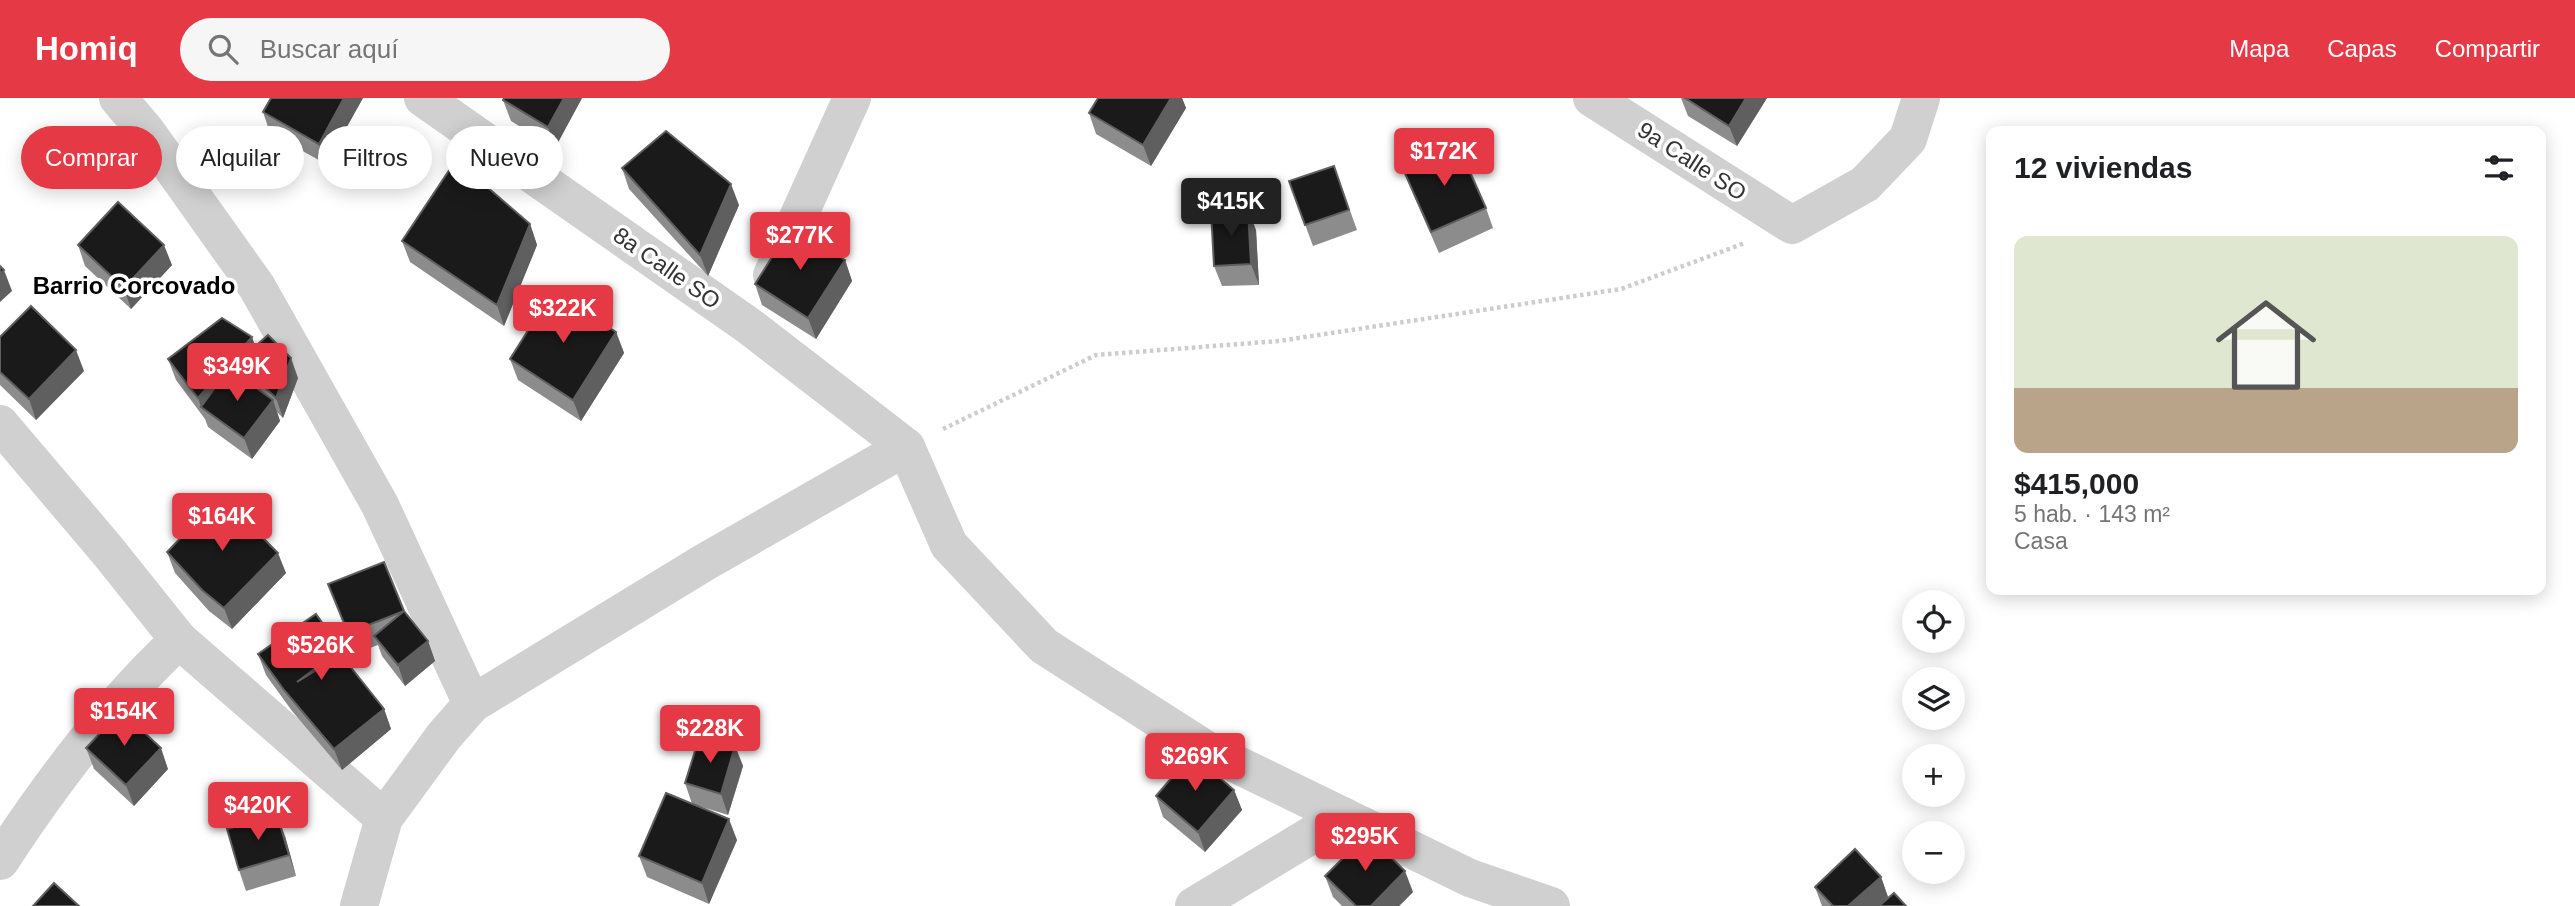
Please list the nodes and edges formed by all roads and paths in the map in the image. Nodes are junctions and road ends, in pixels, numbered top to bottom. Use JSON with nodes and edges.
{"nodes":[{"id":1,"x":118,"y":98,"type":"edge"},
{"id":2,"x":423,"y":98,"type":"edge"},
{"id":3,"x":852,"y":98,"type":"edge"},
{"id":4,"x":1592,"y":98,"type":"edge"},
{"id":5,"x":1921,"y":98,"type":"edge"},
{"id":6,"x":1791,"y":225,"type":"junction"},
{"id":7,"x":749,"y":326,"type":"junction"},
{"id":8,"x":0,"y":424,"type":"edge"},
{"id":9,"x":906,"y":447,"type":"junction"},
{"id":10,"x":179,"y":640,"type":"junction"},
{"id":11,"x":472,"y":704,"type":"junction"},
{"id":12,"x":1343,"y":816,"type":"junction"},
{"id":13,"x":384,"y":818,"type":"junction"},
{"id":14,"x":0,"y":861,"type":"edge"},
{"id":15,"x":359,"y":906,"type":"edge"},
{"id":16,"x":1194,"y":906,"type":"edge"},
{"id":17,"x":1551,"y":906,"type":"edge"}],
"edges":[{"from":1,"to":11,"type":"street"},
{"from":2,"to":7,"type":"street","name":"8a Calle SO"},
{"from":3,"to":7,"type":"street"},
{"from":4,"to":6,"type":"street","name":"9a Calle SO"},
{"from":5,"to":6,"type":"street"},
{"from":6,"to":9,"type":"path"},
{"from":7,"to":9,"type":"street","name":"8a Calle SO"},
{"from":8,"to":10,"type":"street"},
{"from":9,"to":11,"type":"street"},
{"from":9,"to":12,"type":"street"},
{"from":10,"to":13,"type":"street"},
{"from":10,"to":14,"type":"street"},
{"from":11,"to":13,"type":"street"},
{"from":12,"to":16,"type":"street"},
{"from":12,"to":17,"type":"street"},
{"from":13,"to":15,"type":"street"}]}
